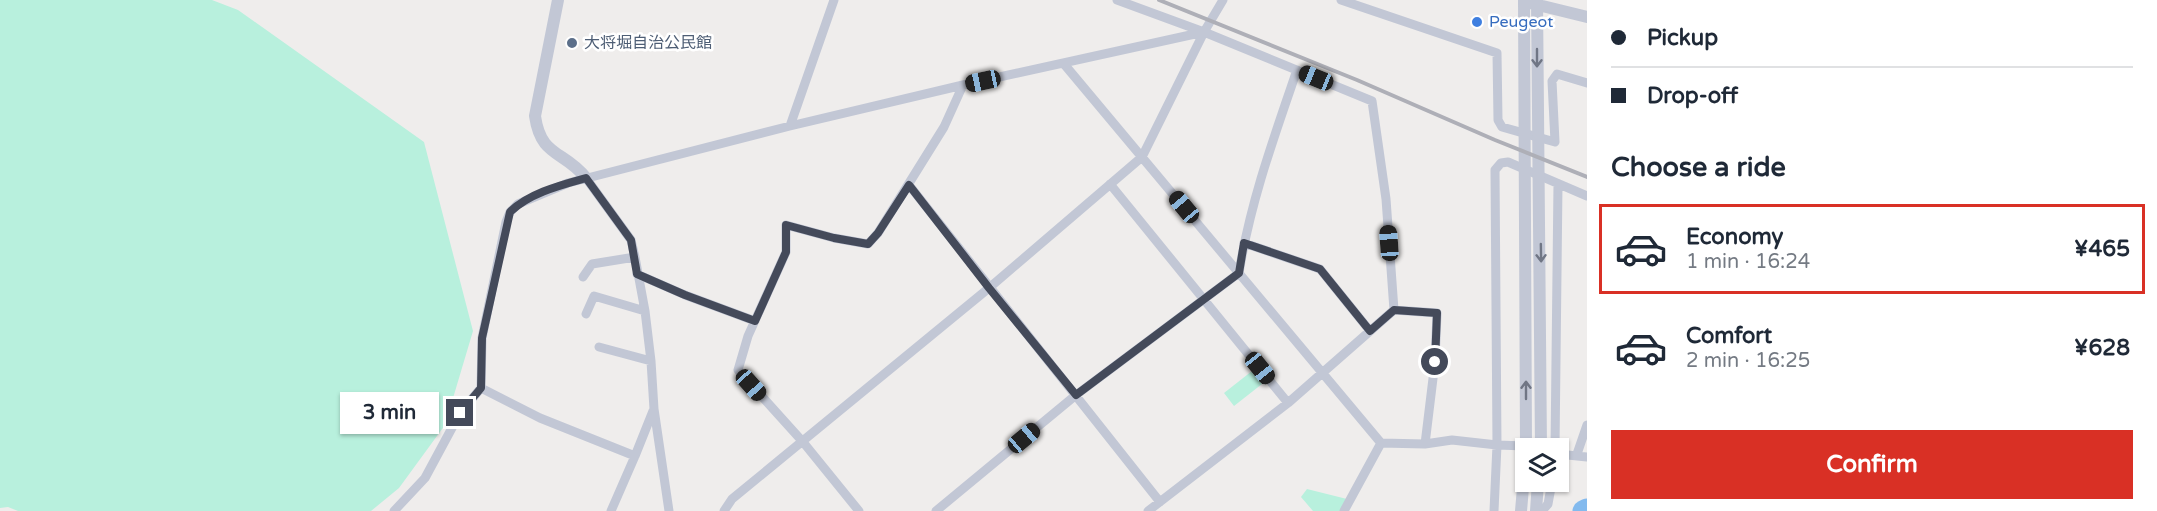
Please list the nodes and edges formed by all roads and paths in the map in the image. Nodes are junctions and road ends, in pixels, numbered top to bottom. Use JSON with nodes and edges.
{"nodes":[{"id":1,"x":558,"y":0,"type":"edge"},
{"id":2,"x":834,"y":0,"type":"edge"},
{"id":3,"x":1117,"y":0,"type":"edge"},
{"id":4,"x":1223,"y":0,"type":"edge"},
{"id":5,"x":1341,"y":0,"type":"edge"},
{"id":6,"x":1517,"y":0,"type":"edge"},
{"id":7,"x":1524,"y":0,"type":"edge"},
{"id":8,"x":1542,"y":2,"type":"edge"},
{"id":9,"x":1587,"y":17,"type":"edge"},
{"id":10,"x":1204,"y":32,"type":"junction"},
{"id":11,"x":1064,"y":64,"type":"junction"},
{"id":12,"x":1297,"y":70,"type":"junction"},
{"id":13,"x":1587,"y":83,"type":"edge"},
{"id":14,"x":963,"y":85,"type":"junction"},
{"id":15,"x":790,"y":126,"type":"junction"},
{"id":16,"x":1142,"y":157,"type":"junction"},
{"id":17,"x":586,"y":178,"type":"junction"},
{"id":18,"x":1110,"y":184,"type":"junction"},
{"id":19,"x":1557,"y":184,"type":"junction"},
{"id":20,"x":909,"y":185,"type":"junction"},
{"id":21,"x":1587,"y":196,"type":"edge"},
{"id":22,"x":1244,"y":243,"type":"junction"},
{"id":23,"x":635,"y":257,"type":"junction"},
{"id":24,"x":1239,"y":273,"type":"junction"},
{"id":25,"x":637,"y":274,"type":"junction"},
{"id":26,"x":583,"y":277,"type":"dead end"},
{"id":27,"x":989,"y":288,"type":"junction"},
{"id":28,"x":1203,"y":300,"type":"junction"},
{"id":29,"x":1394,"y":310,"type":"junction"},
{"id":30,"x":645,"y":311,"type":"junction"},
{"id":31,"x":586,"y":314,"type":"dead end"},
{"id":32,"x":755,"y":321,"type":"junction"},
{"id":33,"x":1370,"y":331,"type":"junction"},
{"id":34,"x":599,"y":347,"type":"dead end"},
{"id":35,"x":651,"y":361,"type":"junction"},
{"id":36,"x":1322,"y":373,"type":"junction"},
{"id":37,"x":481,"y":388,"type":"junction"},
{"id":38,"x":1076,"y":395,"type":"junction"},
{"id":39,"x":1288,"y":403,"type":"junction"},
{"id":40,"x":654,"y":409,"type":"junction"},
{"id":41,"x":1587,"y":425,"type":"edge"},
{"id":42,"x":1526,"y":438,"type":"edge"},
{"id":43,"x":1541,"y":438,"type":"edge"},
{"id":44,"x":1555,"y":438,"type":"edge"},
{"id":45,"x":802,"y":442,"type":"junction"},
{"id":46,"x":1381,"y":443,"type":"junction"},
{"id":47,"x":1425,"y":444,"type":"junction"},
{"id":48,"x":1497,"y":446,"type":"junction"},
{"id":49,"x":1515,"y":448,"type":"edge"},
{"id":50,"x":1569,"y":454,"type":"edge"},
{"id":51,"x":1577,"y":454,"type":"junction"},
{"id":52,"x":635,"y":456,"type":"junction"},
{"id":53,"x":1587,"y":457,"type":"edge"},
{"id":54,"x":1523,"y":492,"type":"edge"},
{"id":55,"x":1537,"y":492,"type":"edge"},
{"id":56,"x":1550,"y":492,"type":"edge"},
{"id":57,"x":1160,"y":502,"type":"junction"},
{"id":58,"x":394,"y":511,"type":"edge"},
{"id":59,"x":611,"y":511,"type":"edge"},
{"id":60,"x":669,"y":511,"type":"edge"},
{"id":61,"x":724,"y":511,"type":"edge"},
{"id":62,"x":859,"y":511,"type":"edge"},
{"id":63,"x":936,"y":511,"type":"edge"},
{"id":64,"x":1149,"y":511,"type":"edge"},
{"id":65,"x":1344,"y":511,"type":"edge"},
{"id":66,"x":1494,"y":511,"type":"edge"},
{"id":67,"x":1521,"y":511,"type":"edge"},
{"id":68,"x":1536,"y":511,"type":"edge"},
{"id":69,"x":1542,"y":511,"type":"edge"}],
"edges":[{"from":1,"to":17,"type":"street"},
{"from":2,"to":15,"type":"street"},
{"from":3,"to":10,"type":"street"},
{"from":4,"to":10,"type":"street"},
{"from":5,"to":13,"type":"street"},
{"from":6,"to":8,"type":"street"},
{"from":42,"to":7,"type":"street","one_way":true},
{"from":8,"to":9,"type":"street"},
{"from":8,"to":43,"type":"street","one_way":true},
{"from":10,"to":11,"type":"street"},
{"from":10,"to":12,"type":"street"},
{"from":10,"to":16,"type":"street"},
{"from":11,"to":14,"type":"street"},
{"from":11,"to":16,"type":"street"},
{"from":12,"to":22,"type":"street"},
{"from":12,"to":29,"type":"street"},
{"from":14,"to":15,"type":"street"},
{"from":14,"to":20,"type":"street"},
{"from":15,"to":17,"type":"street"},
{"from":16,"to":18,"type":"street"},
{"from":16,"to":24,"type":"street"},
{"from":17,"to":23,"type":"street"},
{"from":17,"to":37,"type":"street"},
{"from":18,"to":27,"type":"street"},
{"from":18,"to":28,"type":"street"},
{"from":19,"to":21,"type":"street"},
{"from":19,"to":44,"type":"street"},
{"from":19,"to":48,"type":"street"},
{"from":20,"to":27,"type":"street"},
{"from":20,"to":32,"type":"street"},
{"from":22,"to":24,"type":"street"},
{"from":22,"to":33,"type":"street"},
{"from":23,"to":25,"type":"street"},
{"from":23,"to":26,"type":"street"},
{"from":24,"to":28,"type":"street"},
{"from":24,"to":36,"type":"street"},
{"from":25,"to":30,"type":"street"},
{"from":25,"to":32,"type":"street"},
{"from":27,"to":38,"type":"street"},
{"from":27,"to":45,"type":"street"},
{"from":28,"to":38,"type":"street"},
{"from":28,"to":39,"type":"street"},
{"from":29,"to":33,"type":"street"},
{"from":29,"to":47,"type":"street"},
{"from":30,"to":31,"type":"street"},
{"from":30,"to":35,"type":"street"},
{"from":32,"to":45,"type":"street"},
{"from":33,"to":36,"type":"street"},
{"from":34,"to":35,"type":"street"},
{"from":35,"to":40,"type":"street"},
{"from":36,"to":39,"type":"street"},
{"from":36,"to":46,"type":"street"},
{"from":37,"to":52,"type":"street"},
{"from":37,"to":58,"type":"street"},
{"from":38,"to":57,"type":"street"},
{"from":38,"to":63,"type":"street"},
{"from":39,"to":57,"type":"street"},
{"from":40,"to":52,"type":"street"},
{"from":40,"to":60,"type":"street"},
{"from":41,"to":51,"type":"street"},
{"from":45,"to":61,"type":"street"},
{"from":45,"to":62,"type":"street"},
{"from":46,"to":47,"type":"street"},
{"from":46,"to":65,"type":"street"},
{"from":47,"to":48,"type":"street"},
{"from":48,"to":49,"type":"street"},
{"from":48,"to":66,"type":"street"},
{"from":50,"to":51,"type":"street"},
{"from":51,"to":53,"type":"street"},
{"from":52,"to":59,"type":"street"},
{"from":54,"to":67,"type":"street"},
{"from":55,"to":68,"type":"street"},
{"from":56,"to":69,"type":"street"},
{"from":57,"to":64,"type":"street"}]}
